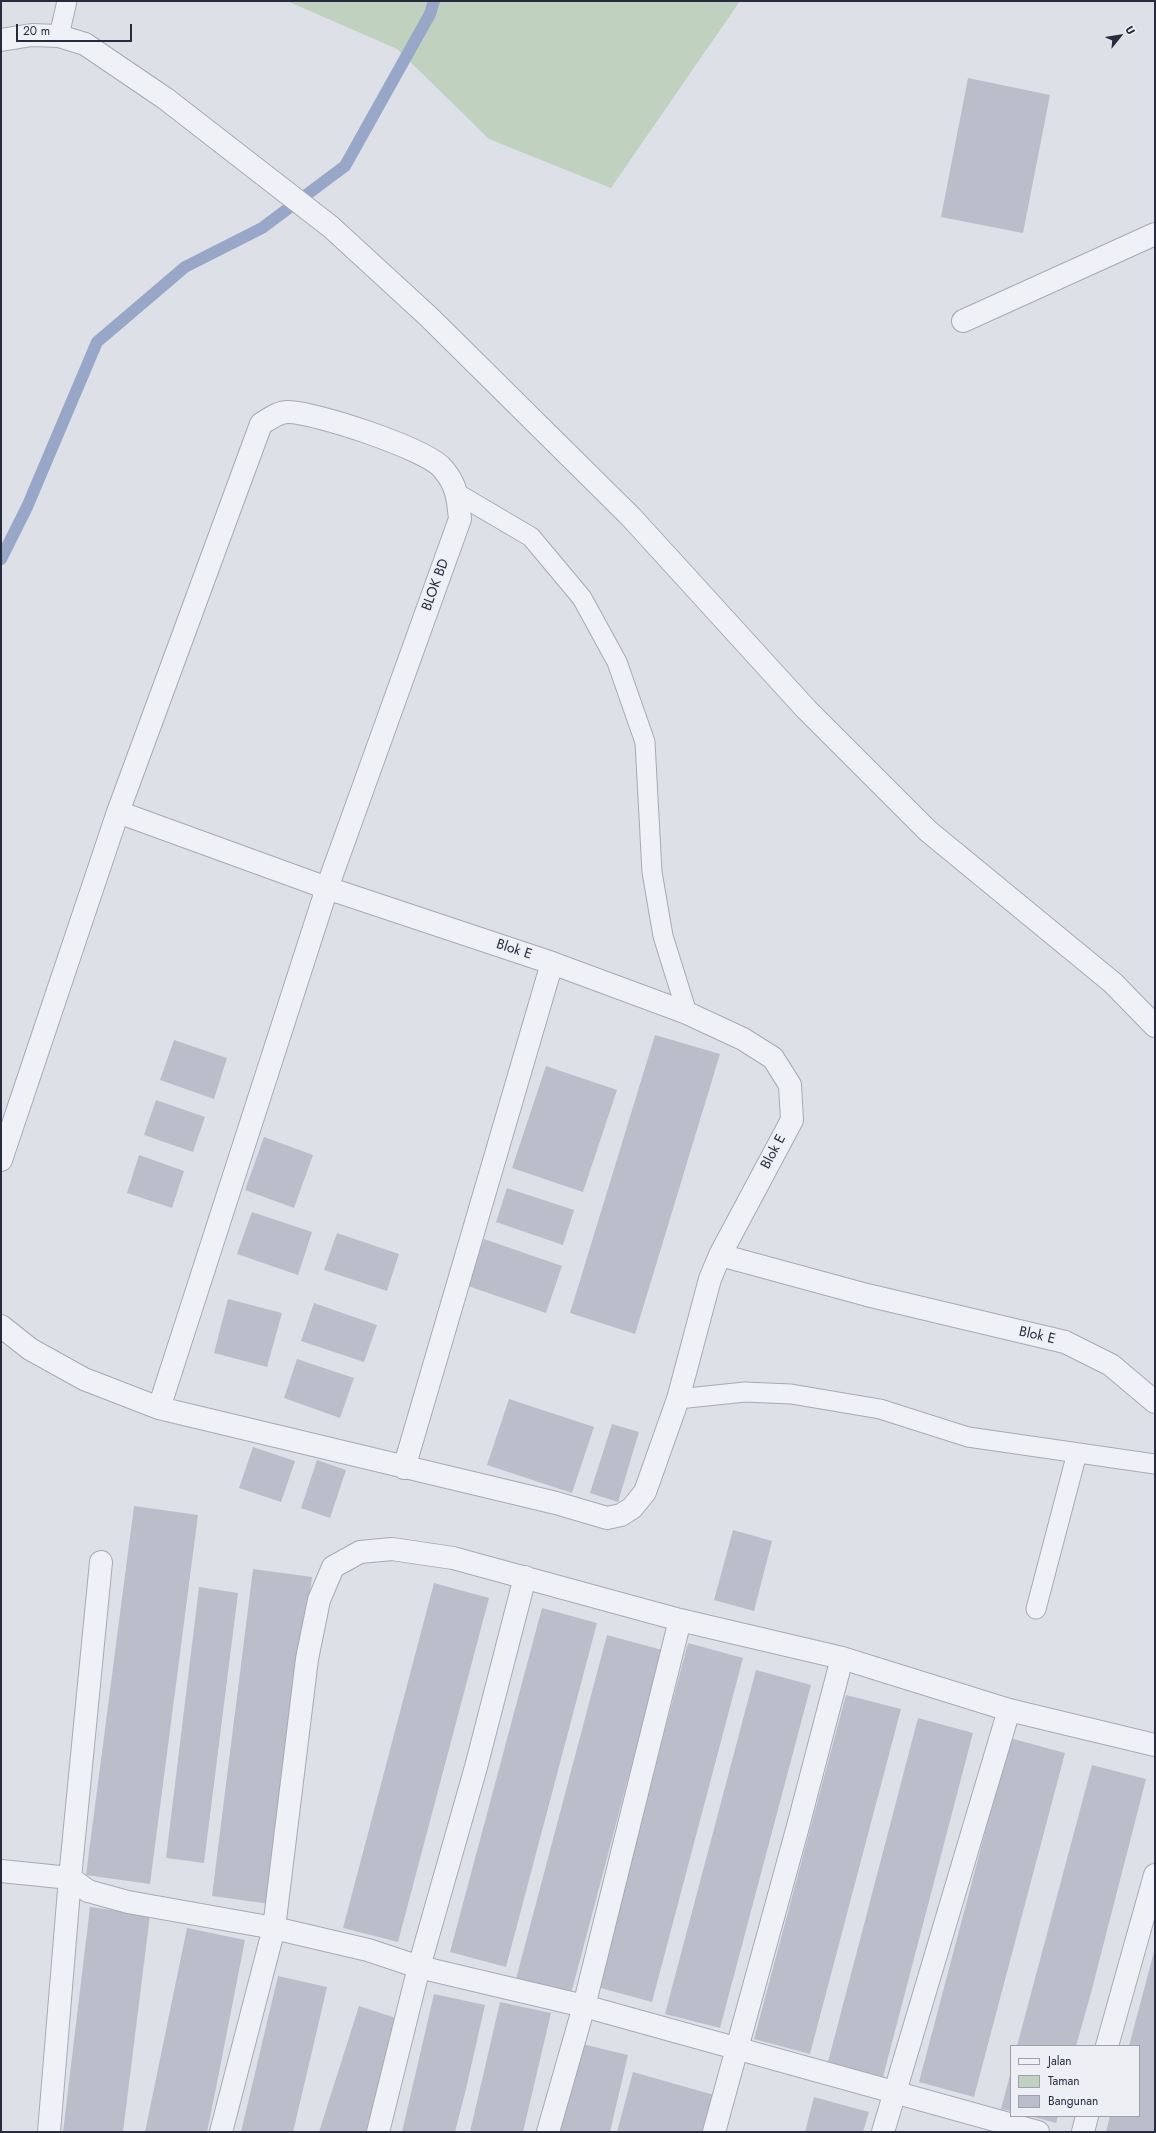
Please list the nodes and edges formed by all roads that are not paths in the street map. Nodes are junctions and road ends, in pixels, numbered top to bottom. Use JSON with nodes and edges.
{"nodes":[{"id":1,"x":67,"y":1,"type":"edge"},
{"id":2,"x":60,"y":36,"type":"junction"},
{"id":3,"x":1,"y":40,"type":"edge"},
{"id":4,"x":1155,"y":234,"type":"edge"},
{"id":5,"x":963,"y":321,"type":"dead end"},
{"id":6,"x":458,"y":494,"type":"junction"},
{"id":7,"x":118,"y":812,"type":"junction"},
{"id":8,"x":327,"y":888,"type":"junction"},
{"id":9,"x":552,"y":963,"type":"junction"},
{"id":10,"x":687,"y":1013,"type":"junction"},
{"id":11,"x":1155,"y":1026,"type":"edge"},
{"id":12,"x":1,"y":1160,"type":"edge"},
{"id":13,"x":720,"y":1255,"type":"junction"},
{"id":14,"x":1,"y":1326,"type":"edge"},
{"id":15,"x":678,"y":1399,"type":"junction"},
{"id":16,"x":1155,"y":1402,"type":"edge"},
{"id":17,"x":159,"y":1408,"type":"junction"},
{"id":18,"x":1077,"y":1453,"type":"junction"},
{"id":19,"x":1155,"y":1464,"type":"edge"},
{"id":20,"x":404,"y":1468,"type":"junction"},
{"id":21,"x":101,"y":1562,"type":"dead end"},
{"id":22,"x":525,"y":1577,"type":"junction"},
{"id":23,"x":1036,"y":1609,"type":"dead end"},
{"id":24,"x":680,"y":1620,"type":"junction"},
{"id":25,"x":842,"y":1658,"type":"junction"},
{"id":26,"x":1009,"y":1710,"type":"junction"},
{"id":27,"x":1155,"y":1746,"type":"edge"},
{"id":28,"x":1,"y":1871,"type":"edge"},
{"id":29,"x":1155,"y":1875,"type":"edge"},
{"id":30,"x":70,"y":1878,"type":"junction"},
{"id":31,"x":274,"y":1928,"type":"junction"},
{"id":32,"x":419,"y":1968,"type":"junction"},
{"id":33,"x":584,"y":2006,"type":"junction"},
{"id":34,"x":1107,"y":2045,"type":"edge"},
{"id":35,"x":736,"y":2050,"type":"junction"},
{"id":36,"x":893,"y":2093,"type":"junction"},
{"id":37,"x":1087,"y":2117,"type":"edge"},
{"id":38,"x":49,"y":2132,"type":"edge"},
{"id":39,"x":221,"y":2132,"type":"edge"},
{"id":40,"x":378,"y":2132,"type":"edge"},
{"id":41,"x":548,"y":2132,"type":"edge"},
{"id":42,"x":714,"y":2132,"type":"edge"},
{"id":43,"x":883,"y":2132,"type":"edge"},
{"id":44,"x":1038,"y":2132,"type":"edge"},
{"id":45,"x":1083,"y":2132,"type":"edge"}],
"edges":[{"from":1,"to":2,"type":"lane"},
{"from":2,"to":3,"type":"street"},
{"from":2,"to":11,"type":"street"},
{"from":4,"to":5,"type":"street"},
{"from":6,"to":7,"type":"street","name":"BLOK BD"},
{"from":6,"to":8,"type":"street","name":"BLOK BD"},
{"from":6,"to":10,"type":"lane"},
{"from":7,"to":8,"type":"street","name":"Blok E"},
{"from":7,"to":12,"type":"street"},
{"from":8,"to":9,"type":"street","name":"Blok E"},
{"from":8,"to":17,"type":"street","name":"BLOK BD"},
{"from":9,"to":10,"type":"street","name":"Blok E"},
{"from":9,"to":20,"type":"street"},
{"from":10,"to":13,"type":"street","name":"Blok E"},
{"from":13,"to":15,"type":"street"},
{"from":13,"to":16,"type":"street","name":"Blok E"},
{"from":14,"to":17,"type":"street"},
{"from":15,"to":18,"type":"lane"},
{"from":15,"to":20,"type":"street"},
{"from":17,"to":20,"type":"street"},
{"from":18,"to":19,"type":"lane"},
{"from":18,"to":23,"type":"lane"},
{"from":21,"to":30,"type":"street"},
{"from":22,"to":24,"type":"street"},
{"from":22,"to":31,"type":"street"},
{"from":22,"to":32,"type":"street"},
{"from":24,"to":25,"type":"street"},
{"from":24,"to":33,"type":"street"},
{"from":25,"to":26,"type":"street"},
{"from":25,"to":35,"type":"street"},
{"from":26,"to":27,"type":"street"},
{"from":26,"to":36,"type":"street"},
{"from":28,"to":30,"type":"street"},
{"from":29,"to":34,"type":"street"},
{"from":30,"to":31,"type":"street"},
{"from":30,"to":38,"type":"street"},
{"from":31,"to":32,"type":"street"},
{"from":31,"to":39,"type":"street"},
{"from":32,"to":33,"type":"street"},
{"from":32,"to":40,"type":"street"},
{"from":33,"to":35,"type":"street"},
{"from":33,"to":41,"type":"street"},
{"from":35,"to":36,"type":"street"},
{"from":35,"to":42,"type":"street"},
{"from":36,"to":43,"type":"street"},
{"from":36,"to":44,"type":"street"},
{"from":37,"to":45,"type":"street"}]}
